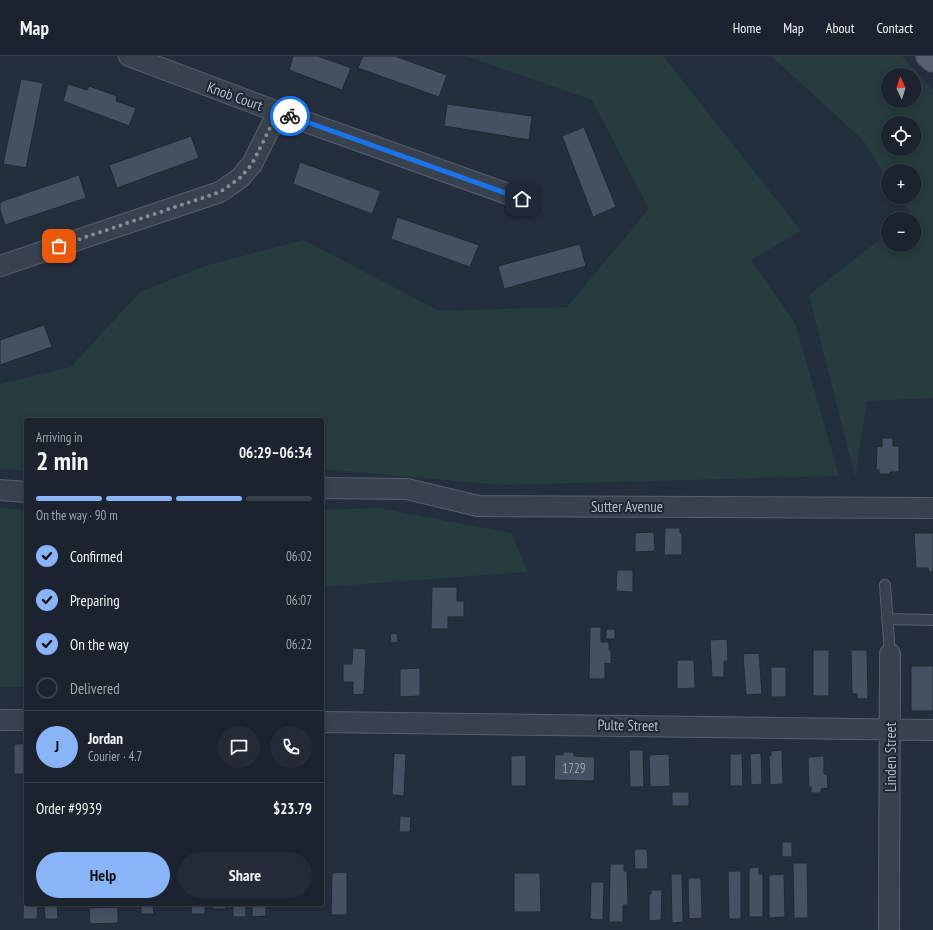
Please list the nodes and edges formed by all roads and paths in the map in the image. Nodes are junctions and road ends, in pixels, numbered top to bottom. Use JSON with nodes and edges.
{"nodes":[{"id":1,"x":128,"y":56,"type":"edge"},
{"id":2,"x":927,"y":56,"type":"edge"},
{"id":3,"x":933,"y":61,"type":"edge"},
{"id":4,"x":278,"y":112,"type":"junction"},
{"id":5,"x":522,"y":199,"type":"dead end"},
{"id":6,"x":0,"y":266,"type":"edge"},
{"id":7,"x":324,"y":488,"type":"edge"},
{"id":8,"x":0,"y":490,"type":"edge"},
{"id":9,"x":24,"y":492,"type":"edge"},
{"id":10,"x":933,"y":508,"type":"edge"},
{"id":11,"x":885,"y":585,"type":"dead end"},
{"id":12,"x":888,"y":620,"type":"junction"},
{"id":13,"x":933,"y":620,"type":"edge"},
{"id":14,"x":890,"y":654,"type":"joint"},
{"id":15,"x":0,"y":720,"type":"edge"},
{"id":16,"x":24,"y":720,"type":"edge"},
{"id":17,"x":324,"y":722,"type":"edge"},
{"id":18,"x":890,"y":729,"type":"junction"},
{"id":19,"x":933,"y":730,"type":"edge"},
{"id":20,"x":889,"y":930,"type":"edge"}],
"edges":[{"from":1,"to":4,"type":"street","name":"Knob Court"},
{"from":2,"to":3,"type":"main road"},
{"from":4,"to":5,"type":"street","name":"Knob Court"},
{"from":4,"to":6,"type":"street"},
{"from":7,"to":10,"type":"street","name":"Sutter Avenue"},
{"from":8,"to":9,"type":"street"},
{"from":11,"to":12,"type":"lane","name":"Linden Street"},
{"from":12,"to":13,"type":"lane"},
{"from":12,"to":14,"type":"lane","name":"Linden Street"},
{"from":14,"to":18,"type":"street","name":"Linden Street"},
{"from":15,"to":16,"type":"street"},
{"from":17,"to":18,"type":"street","name":"Pulte Street"},
{"from":18,"to":19,"type":"street","name":"Pulte Street"},
{"from":18,"to":20,"type":"street","name":"Linden Street"}]}
